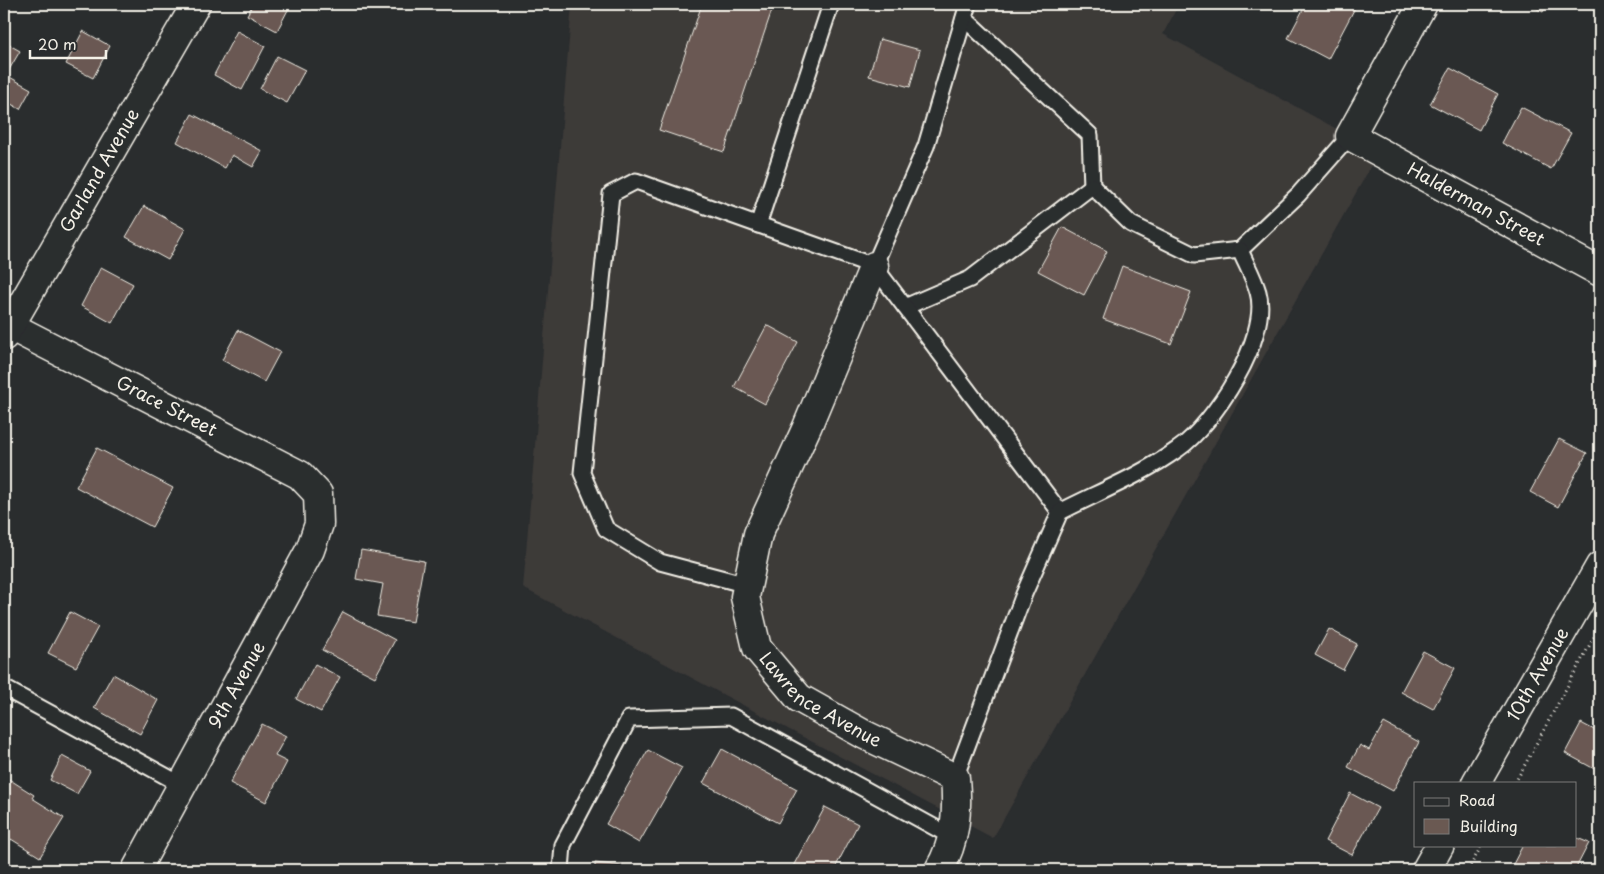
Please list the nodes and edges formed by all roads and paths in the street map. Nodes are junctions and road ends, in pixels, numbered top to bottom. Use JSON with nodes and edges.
{"nodes":[{"id":1,"x":196,"y":4,"type":"edge"},
{"id":2,"x":831,"y":4,"type":"edge"},
{"id":3,"x":1424,"y":4,"type":"edge"},
{"id":4,"x":966,"y":11,"type":"edge"},
{"id":5,"x":1350,"y":136,"type":"junction"},
{"id":6,"x":1092,"y":186,"type":"junction"},
{"id":7,"x":758,"y":225,"type":"junction"},
{"id":8,"x":1240,"y":250,"type":"junction"},
{"id":9,"x":874,"y":266,"type":"junction"},
{"id":10,"x":1600,"y":272,"type":"edge"},
{"id":11,"x":906,"y":307,"type":"junction"},
{"id":12,"x":7,"y":331,"type":"edge"},
{"id":13,"x":318,"y":494,"type":"joint"},
{"id":14,"x":1060,"y":512,"type":"junction"},
{"id":15,"x":1600,"y":566,"type":"edge"},
{"id":16,"x":747,"y":585,"type":"junction"},
{"id":17,"x":1600,"y":626,"type":"edge"},
{"id":18,"x":4,"y":688,"type":"edge"},
{"id":19,"x":955,"y":778,"type":"junction"},
{"id":20,"x":1477,"y":782,"type":"edge"},
{"id":21,"x":1516,"y":782,"type":"edge"},
{"id":22,"x":182,"y":785,"type":"junction"},
{"id":23,"x":954,"y":838,"type":"junction"},
{"id":24,"x":1439,"y":846,"type":"edge"},
{"id":25,"x":1481,"y":846,"type":"edge"},
{"id":26,"x":136,"y":870,"type":"edge"},
{"id":27,"x":562,"y":870,"type":"edge"},
{"id":28,"x":939,"y":870,"type":"edge"},
{"id":29,"x":1426,"y":870,"type":"edge"},
{"id":30,"x":1468,"y":870,"type":"edge"}],
"edges":[{"from":1,"to":12,"type":"street","name":"Garland Avenue"},
{"from":2,"to":7,"type":"lane"},
{"from":3,"to":5,"type":"street"},
{"from":4,"to":6,"type":"lane"},
{"from":4,"to":9,"type":"lane"},
{"from":5,"to":8,"type":"lane"},
{"from":5,"to":10,"type":"street","name":"Halderman Street"},
{"from":6,"to":8,"type":"lane"},
{"from":6,"to":11,"type":"lane"},
{"from":7,"to":9,"type":"lane"},
{"from":7,"to":16,"type":"lane"},
{"from":8,"to":14,"type":"lane"},
{"from":9,"to":11,"type":"lane"},
{"from":9,"to":16,"type":"street","name":"Lawrence Avenue"},
{"from":11,"to":14,"type":"lane"},
{"from":12,"to":13,"type":"street","name":"Grace Street"},
{"from":13,"to":22,"type":"street","name":"9th Avenue"},
{"from":14,"to":19,"type":"lane"},
{"from":15,"to":20,"type":"street","name":"10th Avenue"},
{"from":16,"to":19,"type":"street","name":"Lawrence Avenue"},
{"from":17,"to":21,"type":"path"},
{"from":18,"to":22,"type":"lane"},
{"from":19,"to":23,"type":"street"},
{"from":22,"to":26,"type":"street","name":"9th Avenue"},
{"from":23,"to":27,"type":"lane"},
{"from":23,"to":28,"type":"street"},
{"from":24,"to":29,"type":"street"},
{"from":25,"to":30,"type":"path"}]}
